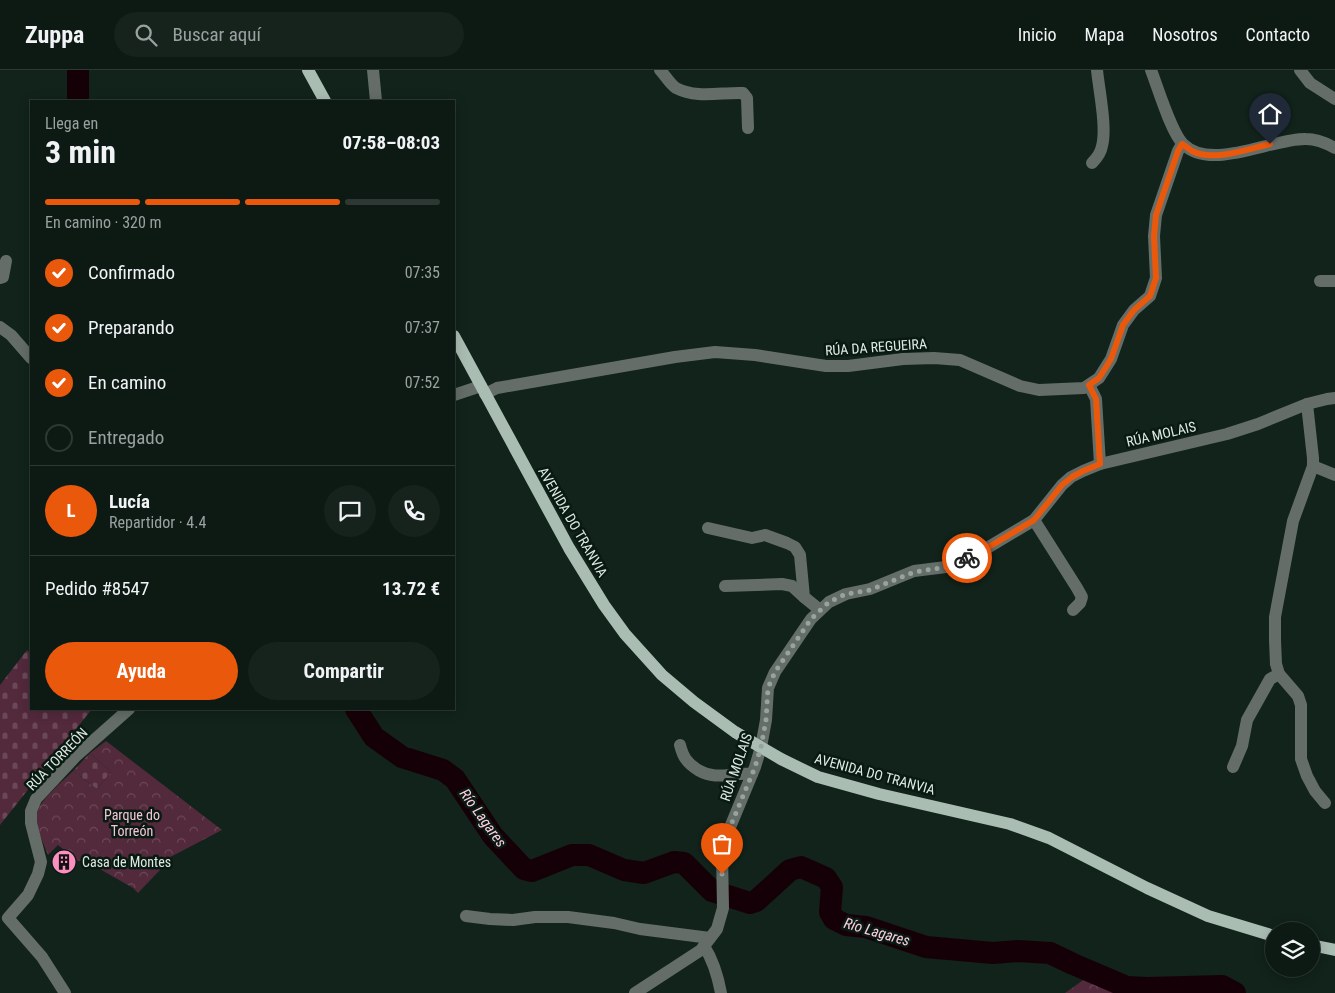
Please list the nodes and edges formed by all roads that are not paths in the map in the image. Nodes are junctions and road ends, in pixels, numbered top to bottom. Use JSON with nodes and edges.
{"nodes":[{"id":1,"x":308,"y":70,"type":"edge"},
{"id":2,"x":374,"y":70,"type":"edge"},
{"id":3,"x":660,"y":70,"type":"edge"},
{"id":4,"x":1097,"y":70,"type":"edge"},
{"id":5,"x":1151,"y":70,"type":"edge"},
{"id":6,"x":1300,"y":70,"type":"edge"},
{"id":7,"x":1335,"y":99,"type":"edge"},
{"id":8,"x":324,"y":100,"type":"edge"},
{"id":9,"x":376,"y":100,"type":"edge"},
{"id":10,"x":748,"y":128,"type":"dead end"},
{"id":11,"x":1182,"y":144,"type":"junction"},
{"id":12,"x":1335,"y":148,"type":"edge"},
{"id":13,"x":1092,"y":163,"type":"dead end"},
{"id":14,"x":6,"y":261,"type":"dead end"},
{"id":15,"x":0,"y":278,"type":"edge"},
{"id":16,"x":1320,"y":281,"type":"dead end"},
{"id":17,"x":1335,"y":281,"type":"edge"},
{"id":18,"x":0,"y":327,"type":"edge"},
{"id":19,"x":455,"y":338,"type":"edge"},
{"id":20,"x":30,"y":357,"type":"edge"},
{"id":21,"x":1089,"y":385,"type":"junction"},
{"id":22,"x":483,"y":390,"type":"junction"},
{"id":23,"x":455,"y":395,"type":"edge"},
{"id":24,"x":1335,"y":398,"type":"edge"},
{"id":25,"x":1306,"y":404,"type":"junction"},
{"id":26,"x":1100,"y":464,"type":"junction"},
{"id":27,"x":1313,"y":466,"type":"junction"},
{"id":28,"x":1335,"y":475,"type":"edge"},
{"id":29,"x":1034,"y":520,"type":"junction"},
{"id":30,"x":708,"y":528,"type":"dead end"},
{"id":31,"x":725,"y":586,"type":"dead end"},
{"id":32,"x":804,"y":597,"type":"junction"},
{"id":33,"x":820,"y":610,"type":"junction"},
{"id":34,"x":1073,"y":610,"type":"dead end"},
{"id":35,"x":1279,"y":674,"type":"junction"},
{"id":36,"x":128,"y":710,"type":"edge"},
{"id":37,"x":680,"y":745,"type":"dead end"},
{"id":38,"x":761,"y":747,"type":"junction"},
{"id":39,"x":1233,"y":767,"type":"dead end"},
{"id":40,"x":752,"y":774,"type":"junction"},
{"id":41,"x":1325,"y":803,"type":"dead end"},
{"id":42,"x":466,"y":916,"type":"dead end"},
{"id":43,"x":4,"y":917,"type":"edge"},
{"id":44,"x":1265,"y":933,"type":"edge"},
{"id":45,"x":707,"y":942,"type":"junction"},
{"id":46,"x":1320,"y":947,"type":"edge"},
{"id":47,"x":1335,"y":950,"type":"edge"},
{"id":48,"x":65,"y":993,"type":"edge"},
{"id":49,"x":635,"y":993,"type":"edge"},
{"id":50,"x":721,"y":993,"type":"edge"}],
"edges":[{"from":1,"to":8,"type":"main road"},
{"from":2,"to":9,"type":"street"},
{"from":3,"to":10,"type":"street"},
{"from":4,"to":13,"type":"street"},
{"from":5,"to":11,"type":"street"},
{"from":6,"to":7,"type":"street"},
{"from":11,"to":12,"type":"street"},
{"from":11,"to":21,"type":"street"},
{"from":14,"to":15,"type":"street"},
{"from":16,"to":17,"type":"street"},
{"from":18,"to":20,"type":"street"},
{"from":19,"to":22,"type":"main road","name":"AVENIDA DO TRANVIA"},
{"from":21,"to":22,"type":"street","name":"RÚA DA REGUEIRA"},
{"from":21,"to":26,"type":"street"},
{"from":22,"to":23,"type":"street","name":"RÚA DA REGUEIRA"},
{"from":22,"to":38,"type":"main road","name":"AVENIDA DO TRANVIA"},
{"from":24,"to":25,"type":"street","name":"RÚA MOLAIS"},
{"from":25,"to":26,"type":"street","name":"RÚA MOLAIS"},
{"from":25,"to":27,"type":"street"},
{"from":26,"to":29,"type":"street","name":"RÚA MOLAIS"},
{"from":27,"to":28,"type":"street"},
{"from":27,"to":35,"type":"street"},
{"from":29,"to":33,"type":"street","name":"RÚA MOLAIS"},
{"from":29,"to":34,"type":"street"},
{"from":30,"to":32,"type":"street"},
{"from":31,"to":32,"type":"street"},
{"from":32,"to":33,"type":"street"},
{"from":33,"to":38,"type":"street","name":"RÚA MOLAIS"},
{"from":35,"to":39,"type":"street"},
{"from":35,"to":41,"type":"street"},
{"from":36,"to":43,"type":"street","name":"RÚA TORREÓN"},
{"from":37,"to":40,"type":"street"},
{"from":38,"to":40,"type":"street","name":"RÚA MOLAIS"},
{"from":38,"to":44,"type":"main road","name":"AVENIDA DO TRANVIA"},
{"from":40,"to":45,"type":"street","name":"RÚA MOLAIS"},
{"from":42,"to":45,"type":"street"},
{"from":43,"to":48,"type":"street"},
{"from":45,"to":49,"type":"street","name":"RÚA MOLAIS"},
{"from":45,"to":50,"type":"street"},
{"from":46,"to":47,"type":"main road"}]}
